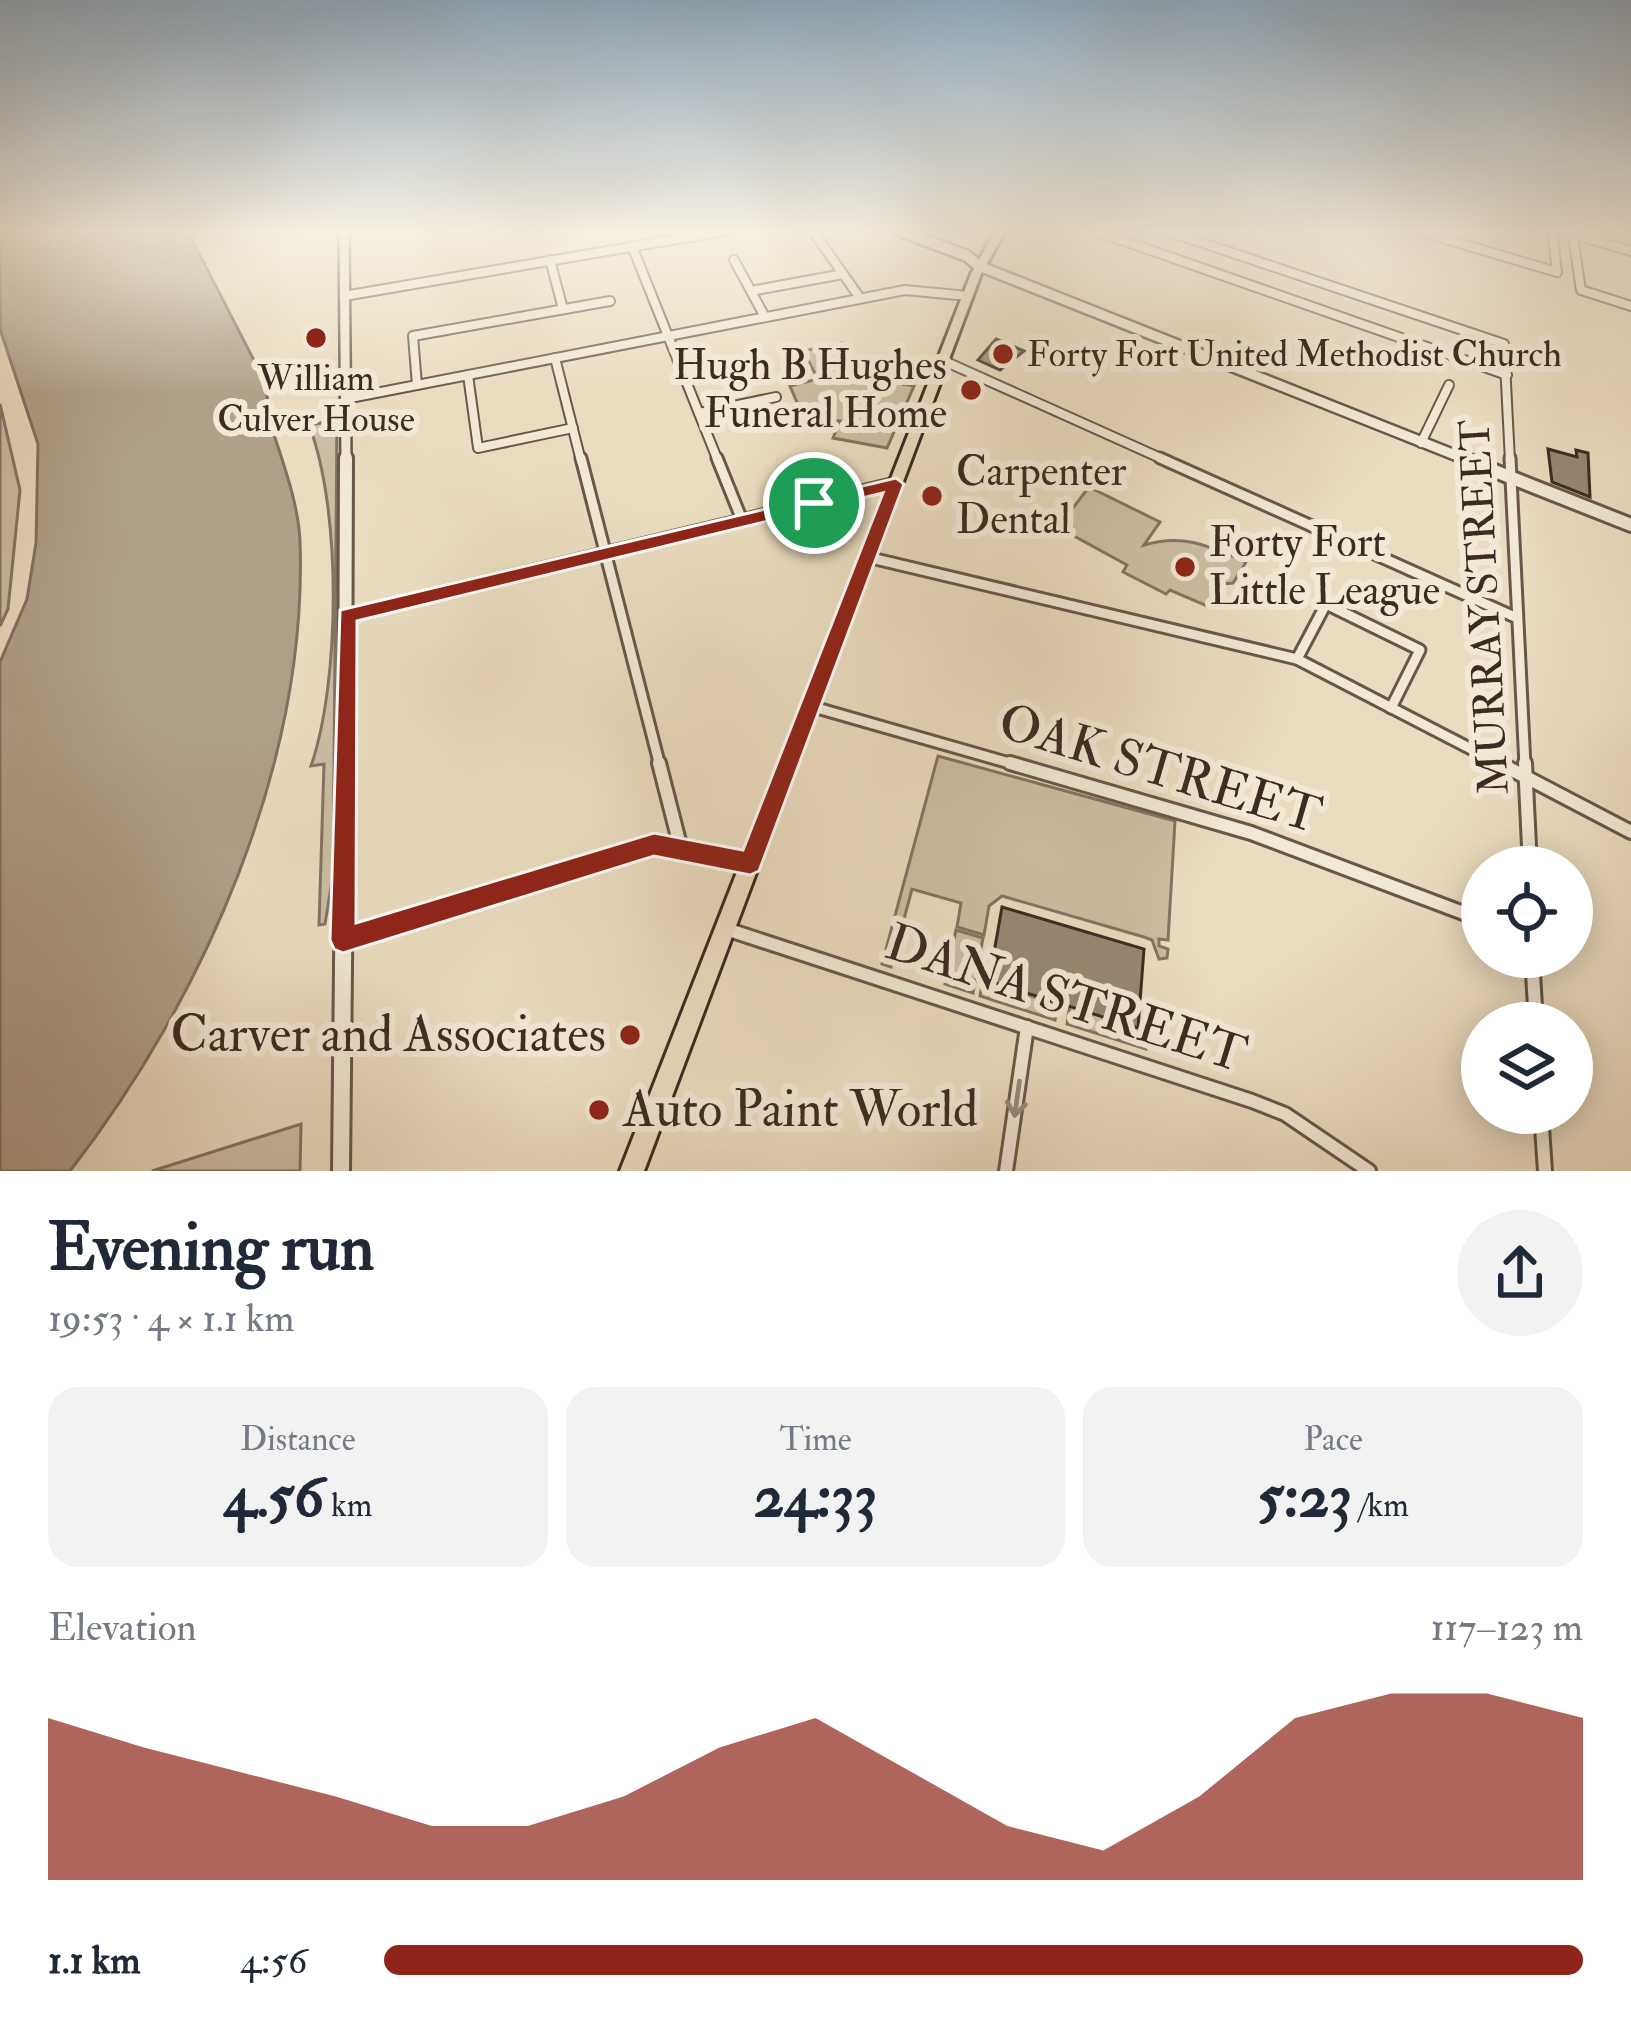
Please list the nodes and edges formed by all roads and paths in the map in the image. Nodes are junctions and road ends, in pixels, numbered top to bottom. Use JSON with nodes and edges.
{"nodes":[{"id":1,"x":344,"y":285,"type":"edge"},
{"id":2,"x":409,"y":285,"type":"edge"},
{"id":3,"x":557,"y":285,"type":"edge"},
{"id":4,"x":647,"y":285,"type":"edge"},
{"id":5,"x":748,"y":285,"type":"edge"},
{"id":6,"x":785,"y":285,"type":"edge"},
{"id":7,"x":851,"y":285,"type":"edge"},
{"id":8,"x":972,"y":285,"type":"edge"},
{"id":9,"x":1025,"y":285,"type":"edge"},
{"id":10,"x":1249,"y":285,"type":"edge"},
{"id":11,"x":1327,"y":285,"type":"edge"},
{"id":12,"x":1580,"y":285,"type":"edge"},
{"id":13,"x":751,"y":291,"type":"junction"},
{"id":14,"x":344,"y":296,"type":"junction"},
{"id":15,"x":968,"y":296,"type":"junction"},
{"id":16,"x":860,"y":298,"type":"junction"},
{"id":17,"x":610,"y":301,"type":"dead end"},
{"id":18,"x":1631,"y":305,"type":"edge"},
{"id":19,"x":563,"y":309,"type":"junction"},
{"id":20,"x":765,"y":317,"type":"junction"},
{"id":21,"x":668,"y":336,"type":"junction"},
{"id":22,"x":555,"y":358,"type":"junction"},
{"id":23,"x":943,"y":361,"type":"junction"},
{"id":24,"x":467,"y":375,"type":"junction"},
{"id":25,"x":1507,"y":375,"type":"junction"},
{"id":26,"x":418,"y":385,"type":"junction"},
{"id":27,"x":1449,"y":385,"type":"dead end"},
{"id":28,"x":776,"y":397,"type":"dead end"},
{"id":29,"x":344,"y":399,"type":"junction"},
{"id":30,"x":699,"y":413,"type":"junction"},
{"id":31,"x":573,"y":428,"type":"junction"},
{"id":32,"x":1420,"y":443,"type":"junction"},
{"id":33,"x":1512,"y":478,"type":"junction"},
{"id":34,"x":896,"y":484,"type":"junction"},
{"id":35,"x":742,"y":520,"type":"junction"},
{"id":36,"x":1631,"y":525,"type":"edge"},
{"id":37,"x":605,"y":553,"type":"junction"},
{"id":38,"x":867,"y":557,"type":"junction"},
{"id":39,"x":347,"y":615,"type":"junction"},
{"id":40,"x":1517,"y":618,"type":"junction"},
{"id":41,"x":1297,"y":659,"type":"junction"},
{"id":42,"x":810,"y":706,"type":"junction"},
{"id":43,"x":1391,"y":708,"type":"junction"},
{"id":44,"x":1528,"y":777,"type":"junction"},
{"id":45,"x":1631,"y":832,"type":"edge"},
{"id":46,"x":1529,"y":846,"type":"edge"},
{"id":47,"x":681,"y":849,"type":"junction"},
{"id":48,"x":750,"y":863,"type":"junction"},
{"id":49,"x":1461,"y":912,"type":"edge"},
{"id":50,"x":725,"y":928,"type":"junction"},
{"id":51,"x":343,"y":940,"type":"junction"},
{"id":52,"x":1028,"y":1028,"type":"junction"},
{"id":53,"x":1542,"y":1134,"type":"edge"},
{"id":54,"x":340,"y":1171,"type":"edge"},
{"id":55,"x":632,"y":1171,"type":"edge"},
{"id":56,"x":1006,"y":1171,"type":"edge"},
{"id":57,"x":1369,"y":1171,"type":"edge"},
{"id":58,"x":1545,"y":1171,"type":"edge"}],
"edges":[{"from":1,"to":14,"type":"street"},
{"from":2,"to":14,"type":"street"},
{"from":3,"to":19,"type":"street"},
{"from":4,"to":21,"type":"street"},
{"from":5,"to":13,"type":"street"},
{"from":6,"to":13,"type":"street"},
{"from":7,"to":16,"type":"street"},
{"from":8,"to":15,"type":"main road"},
{"from":9,"to":32,"type":"street"},
{"from":10,"to":25,"type":"street"},
{"from":11,"to":25,"type":"street","name":"MURRAY STREET"},
{"from":12,"to":18,"type":"street"},
{"from":13,"to":20,"type":"street"},
{"from":14,"to":29,"type":"street"},
{"from":15,"to":16,"type":"street"},
{"from":15,"to":23,"type":"main road"},
{"from":16,"to":20,"type":"street"},
{"from":17,"to":19,"type":"street"},
{"from":19,"to":26,"type":"street"},
{"from":20,"to":21,"type":"street"},
{"from":21,"to":22,"type":"street"},
{"from":21,"to":30,"type":"street"},
{"from":22,"to":24,"type":"street"},
{"from":22,"to":31,"type":"street"},
{"from":23,"to":34,"type":"main road"},
{"from":23,"to":40,"type":"street"},
{"from":24,"to":26,"type":"street"},
{"from":24,"to":31,"type":"street"},
{"from":25,"to":33,"type":"street","name":"MURRAY STREET"},
{"from":26,"to":29,"type":"street"},
{"from":27,"to":32,"type":"street"},
{"from":28,"to":30,"type":"street"},
{"from":29,"to":39,"type":"street"},
{"from":30,"to":35,"type":"street"},
{"from":31,"to":37,"type":"street"},
{"from":32,"to":33,"type":"street"},
{"from":33,"to":36,"type":"street"},
{"from":33,"to":40,"type":"street","name":"MURRAY STREET"},
{"from":34,"to":35,"type":"street"},
{"from":34,"to":38,"type":"main road"},
{"from":35,"to":37,"type":"street"},
{"from":37,"to":39,"type":"street"},
{"from":37,"to":47,"type":"street"},
{"from":38,"to":41,"type":"street"},
{"from":38,"to":42,"type":"main road"},
{"from":39,"to":51,"type":"street"},
{"from":40,"to":44,"type":"street","name":"MURRAY STREET"},
{"from":41,"to":43,"type":"street"},
{"from":41,"to":43,"type":"street"},
{"from":42,"to":48,"type":"main road"},
{"from":42,"to":49,"type":"street","name":"OAK STREET"},
{"from":43,"to":44,"type":"street"},
{"from":44,"to":45,"type":"street"},
{"from":44,"to":46,"type":"street","name":"MURRAY STREET"},
{"from":47,"to":48,"type":"street"},
{"from":47,"to":51,"type":"street"},
{"from":48,"to":50,"type":"main road"},
{"from":50,"to":52,"type":"street","name":"DANA STREET"},
{"from":50,"to":55,"type":"main road"},
{"from":51,"to":54,"type":"street"},
{"from":52,"to":56,"type":"street","one_way":true},
{"from":52,"to":57,"type":"street","name":"DANA STREET"},
{"from":53,"to":58,"type":"street"}]}
